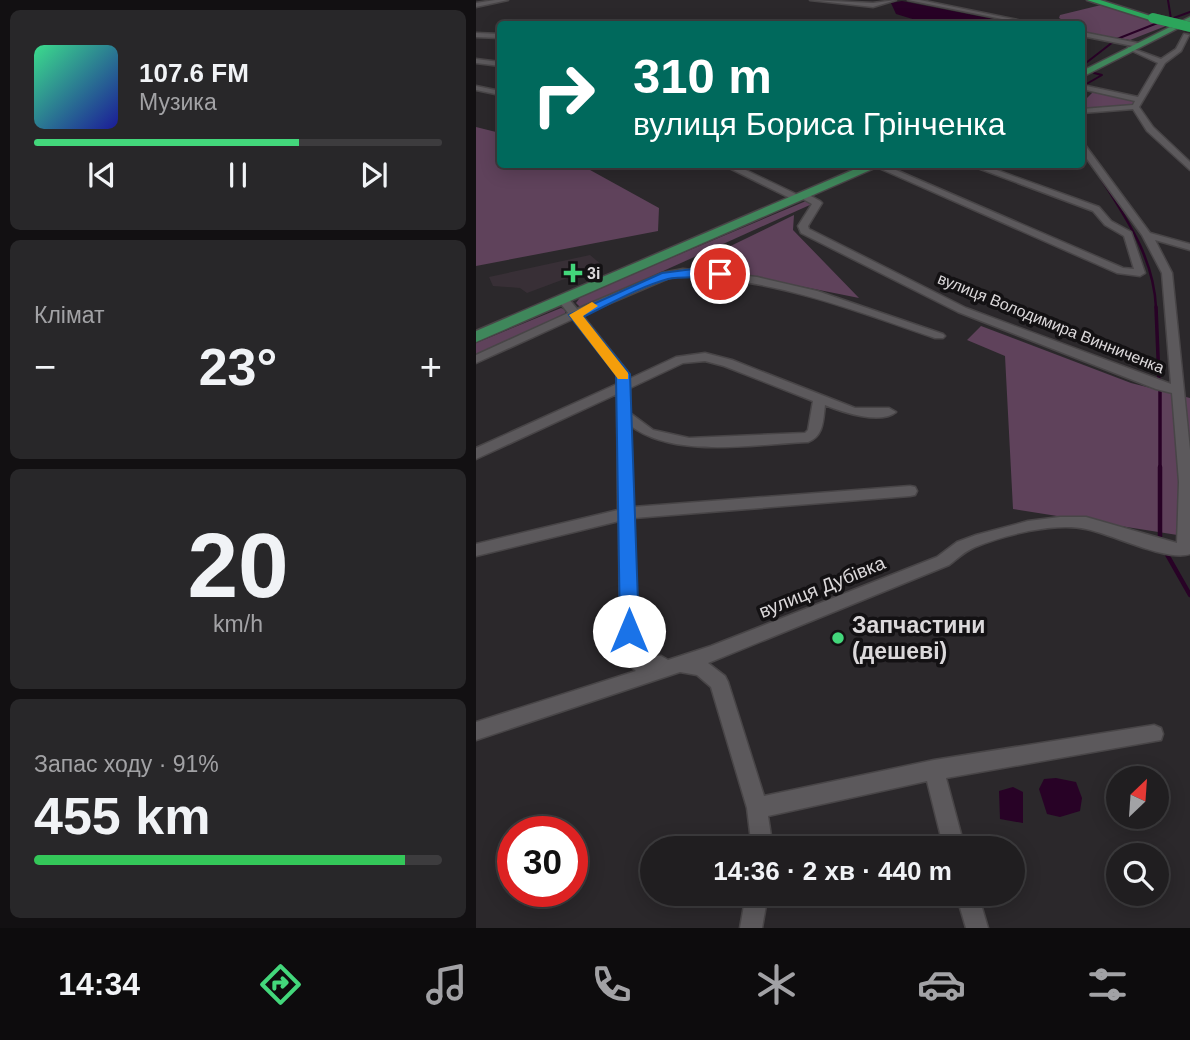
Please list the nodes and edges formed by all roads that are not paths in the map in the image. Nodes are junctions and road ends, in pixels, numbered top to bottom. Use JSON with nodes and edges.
{"nodes":[{"id":1,"x":505,"y":0,"type":"edge"},
{"id":2,"x":813,"y":0,"type":"edge"},
{"id":3,"x":893,"y":0,"type":"edge"},
{"id":4,"x":911,"y":0,"type":"edge"},
{"id":5,"x":1091,"y":0,"type":"edge"},
{"id":6,"x":476,"y":5,"type":"edge"},
{"id":7,"x":1190,"y":19,"type":"edge"},
{"id":8,"x":1019,"y":21,"type":"edge"},
{"id":9,"x":1188,"y":31,"type":"edge"},
{"id":10,"x":476,"y":34,"type":"edge"},
{"id":11,"x":1085,"y":35,"type":"edge"},
{"id":12,"x":497,"y":36,"type":"edge"},
{"id":13,"x":1154,"y":37,"type":"junction"},
{"id":14,"x":1110,"y":39,"type":"junction"},
{"id":15,"x":1134,"y":47,"type":"junction"},
{"id":16,"x":1119,"y":54,"type":"junction"},
{"id":17,"x":476,"y":61,"type":"edge"},
{"id":18,"x":1162,"y":62,"type":"junction"},
{"id":19,"x":497,"y":64,"type":"edge"},
{"id":20,"x":1085,"y":72,"type":"edge"},
{"id":21,"x":476,"y":88,"type":"edge"},
{"id":22,"x":1085,"y":90,"type":"edge"},
{"id":23,"x":497,"y":92,"type":"edge"},
{"id":24,"x":1137,"y":103,"type":"junction"},
{"id":25,"x":1085,"y":111,"type":"edge"},
{"id":26,"x":1085,"y":151,"type":"edge"},
{"id":27,"x":1190,"y":167,"type":"edge"},
{"id":28,"x":734,"y":168,"type":"edge"},
{"id":29,"x":870,"y":168,"type":"edge"},
{"id":30,"x":884,"y":168,"type":"edge"},
{"id":31,"x":982,"y":168,"type":"edge"},
{"id":32,"x":802,"y":197,"type":"junction"},
{"id":33,"x":1147,"y":235,"type":"junction"},
{"id":34,"x":1190,"y":247,"type":"edge"},
{"id":35,"x":564,"y":300,"type":"junction"},
{"id":36,"x":575,"y":315,"type":"junction"},
{"id":37,"x":939,"y":336,"type":"dead end"},
{"id":38,"x":476,"y":337,"type":"edge"},
{"id":39,"x":476,"y":359,"type":"edge"},
{"id":40,"x":625,"y":385,"type":"junction"},
{"id":41,"x":1184,"y":387,"type":"edge"},
{"id":42,"x":820,"y":397,"type":"junction"},
{"id":43,"x":889,"y":412,"type":"dead end"},
{"id":44,"x":626,"y":416,"type":"junction"},
{"id":45,"x":476,"y":454,"type":"edge"},
{"id":46,"x":910,"y":491,"type":"dead end"},
{"id":47,"x":628,"y":513,"type":"junction"},
{"id":48,"x":476,"y":550,"type":"edge"},
{"id":49,"x":1185,"y":550,"type":"joint"},
{"id":50,"x":674,"y":664,"type":"junction"},
{"id":51,"x":476,"y":731,"type":"edge"},
{"id":52,"x":1154,"y":734,"type":"dead end"},
{"id":53,"x":934,"y":770,"type":"junction"},
{"id":54,"x":757,"y":808,"type":"junction"},
{"id":55,"x":761,"y":836,"type":"edge"},
{"id":56,"x":952,"y":836,"type":"edge"},
{"id":57,"x":755,"y":906,"type":"edge"},
{"id":58,"x":971,"y":906,"type":"edge"},
{"id":59,"x":751,"y":928,"type":"edge"},
{"id":60,"x":977,"y":928,"type":"edge"}],
"edges":[{"from":1,"to":6,"type":"street"},
{"from":2,"to":3,"type":"street"},
{"from":4,"to":8,"type":"street"},
{"from":5,"to":9,"type":"highway","bridge":true},
{"from":7,"to":13,"type":"main road"},
{"from":9,"to":18,"type":"street"},
{"from":10,"to":12,"type":"street"},
{"from":11,"to":14,"type":"street"},
{"from":13,"to":14,"type":"main road"},
{"from":13,"to":15,"type":"main road"},
{"from":14,"to":15,"type":"street"},
{"from":14,"to":16,"type":"main road"},
{"from":15,"to":16,"type":"main road"},
{"from":15,"to":18,"type":"street"},
{"from":16,"to":20,"type":"main road"},
{"from":17,"to":19,"type":"street"},
{"from":18,"to":24,"type":"street"},
{"from":21,"to":23,"type":"street"},
{"from":22,"to":24,"type":"street"},
{"from":24,"to":25,"type":"street"},
{"from":24,"to":27,"type":"street"},
{"from":26,"to":33,"type":"street","name":"вулиця Володимира Винниченка"},
{"from":28,"to":32,"type":"street"},
{"from":29,"to":32,"type":"main road"},
{"from":30,"to":31,"type":"street"},
{"from":32,"to":35,"type":"main road"},
{"from":32,"to":41,"type":"street","name":"вулиця Володимира Винниченка"},
{"from":33,"to":34,"type":"street"},
{"from":33,"to":41,"type":"street","name":"вулиця Володимира Винниченка"},
{"from":35,"to":36,"type":"street"},
{"from":35,"to":38,"type":"main road"},
{"from":36,"to":37,"type":"street"},
{"from":36,"to":39,"type":"street"},
{"from":36,"to":40,"type":"street"},
{"from":40,"to":42,"type":"street"},
{"from":40,"to":44,"type":"street"},
{"from":40,"to":45,"type":"street"},
{"from":41,"to":49,"type":"street","name":"вулиця Володимира Винниченка"},
{"from":42,"to":43,"type":"street"},
{"from":42,"to":44,"type":"street"},
{"from":44,"to":47,"type":"street"},
{"from":46,"to":47,"type":"street"},
{"from":47,"to":48,"type":"street"},
{"from":47,"to":50,"type":"street"},
{"from":49,"to":50,"type":"street","name":"вулиця Дубівка"},
{"from":50,"to":51,"type":"street","name":"вулиця Дубівка"},
{"from":50,"to":54,"type":"street"},
{"from":52,"to":53,"type":"street"},
{"from":53,"to":54,"type":"street"},
{"from":53,"to":56,"type":"street"},
{"from":54,"to":55,"type":"street"},
{"from":57,"to":59,"type":"street"},
{"from":58,"to":60,"type":"street"}]}
